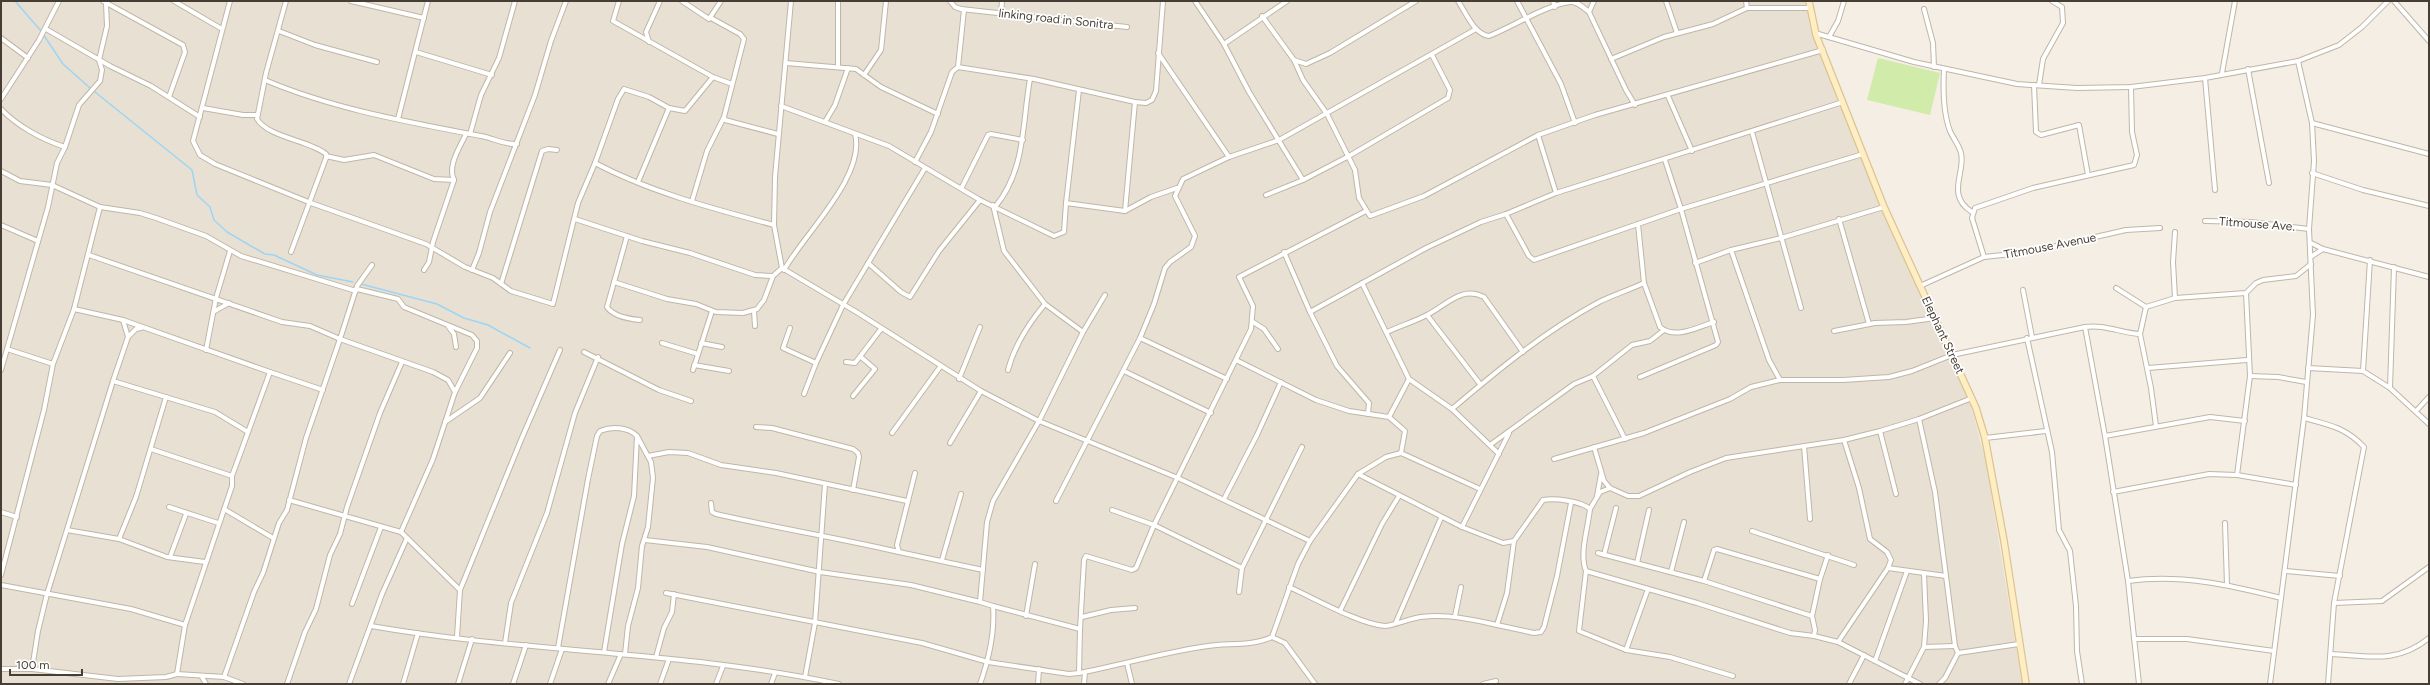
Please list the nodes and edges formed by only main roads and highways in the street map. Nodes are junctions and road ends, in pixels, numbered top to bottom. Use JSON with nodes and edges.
{"nodes":[{"id":1,"x":1809,"y":1,"type":"edge"},
{"id":2,"x":2026,"y":684,"type":"edge"}],
"edges":[{"from":1,"to":2,"type":"main road","name":"Elephant Street"}]}
